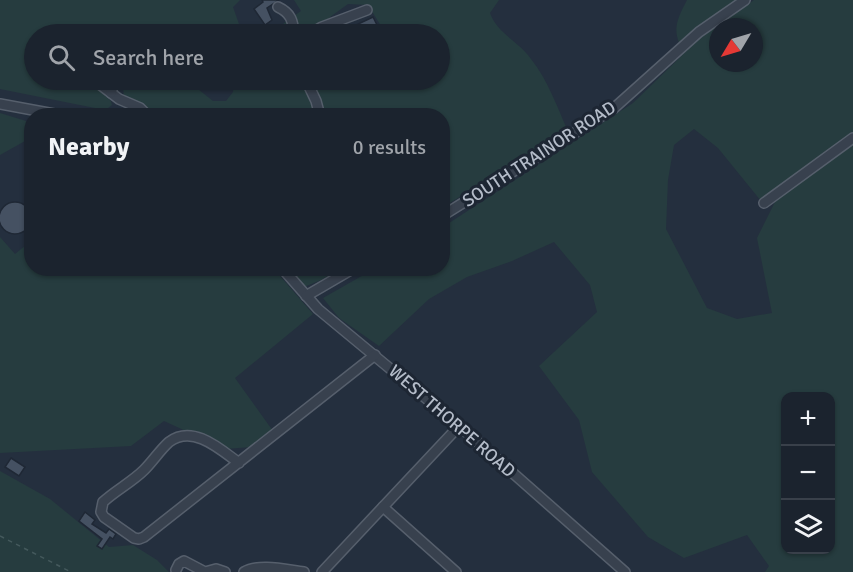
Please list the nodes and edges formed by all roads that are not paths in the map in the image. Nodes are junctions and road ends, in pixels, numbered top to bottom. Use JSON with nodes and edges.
{"nodes":[{"id":1,"x":745,"y":0,"type":"edge"},
{"id":2,"x":278,"y":7,"type":"dead end"},
{"id":3,"x":367,"y":10,"type":"dead end"},
{"id":4,"x":293,"y":24,"type":"edge"},
{"id":5,"x":330,"y":24,"type":"edge"},
{"id":6,"x":107,"y":90,"type":"edge"},
{"id":7,"x":112,"y":90,"type":"edge"},
{"id":8,"x":311,"y":90,"type":"edge"},
{"id":9,"x":111,"y":93,"type":"junction"},
{"id":10,"x":0,"y":104,"type":"edge"},
{"id":11,"x":24,"y":108,"type":"edge"},
{"id":12,"x":140,"y":108,"type":"edge"},
{"id":13,"x":318,"y":108,"type":"edge"},
{"id":14,"x":853,"y":138,"type":"edge"},
{"id":15,"x":764,"y":203,"type":"dead end"},
{"id":16,"x":450,"y":211,"type":"edge"},
{"id":17,"x":289,"y":276,"type":"edge"},
{"id":18,"x":340,"y":276,"type":"edge"},
{"id":19,"x":306,"y":296,"type":"junction"},
{"id":20,"x":375,"y":355,"type":"junction"},
{"id":21,"x":459,"y":426,"type":"junction"},
{"id":22,"x":239,"y":463,"type":"junction"},
{"id":23,"x":383,"y":507,"type":"junction"},
{"id":24,"x":176,"y":570,"type":"dead end"},
{"id":25,"x":323,"y":571,"type":"edge"},
{"id":26,"x":225,"y":572,"type":"edge"},
{"id":27,"x":244,"y":572,"type":"edge"},
{"id":28,"x":304,"y":572,"type":"edge"},
{"id":29,"x":456,"y":572,"type":"edge"},
{"id":30,"x":625,"y":572,"type":"edge"}],
"edges":[{"from":1,"to":16,"type":"street","name":"SOUTH TRAINOR ROAD"},
{"from":2,"to":4,"type":"street"},
{"from":3,"to":5,"type":"street"},
{"from":6,"to":9,"type":"street"},
{"from":7,"to":9,"type":"street"},
{"from":8,"to":13,"type":"street"},
{"from":9,"to":12,"type":"street"},
{"from":10,"to":11,"type":"street"},
{"from":14,"to":15,"type":"street"},
{"from":17,"to":19,"type":"street","name":"WEST THORPE ROAD"},
{"from":18,"to":19,"type":"street"},
{"from":19,"to":20,"type":"street","name":"WEST THORPE ROAD"},
{"from":20,"to":21,"type":"street","name":"WEST THORPE ROAD"},
{"from":20,"to":22,"type":"street"},
{"from":21,"to":23,"type":"street"},
{"from":21,"to":30,"type":"street","name":"WEST THORPE ROAD"},
{"from":22,"to":22,"type":"street"},
{"from":23,"to":25,"type":"street"},
{"from":23,"to":29,"type":"street"},
{"from":24,"to":26,"type":"street"},
{"from":27,"to":28,"type":"street"}]}
